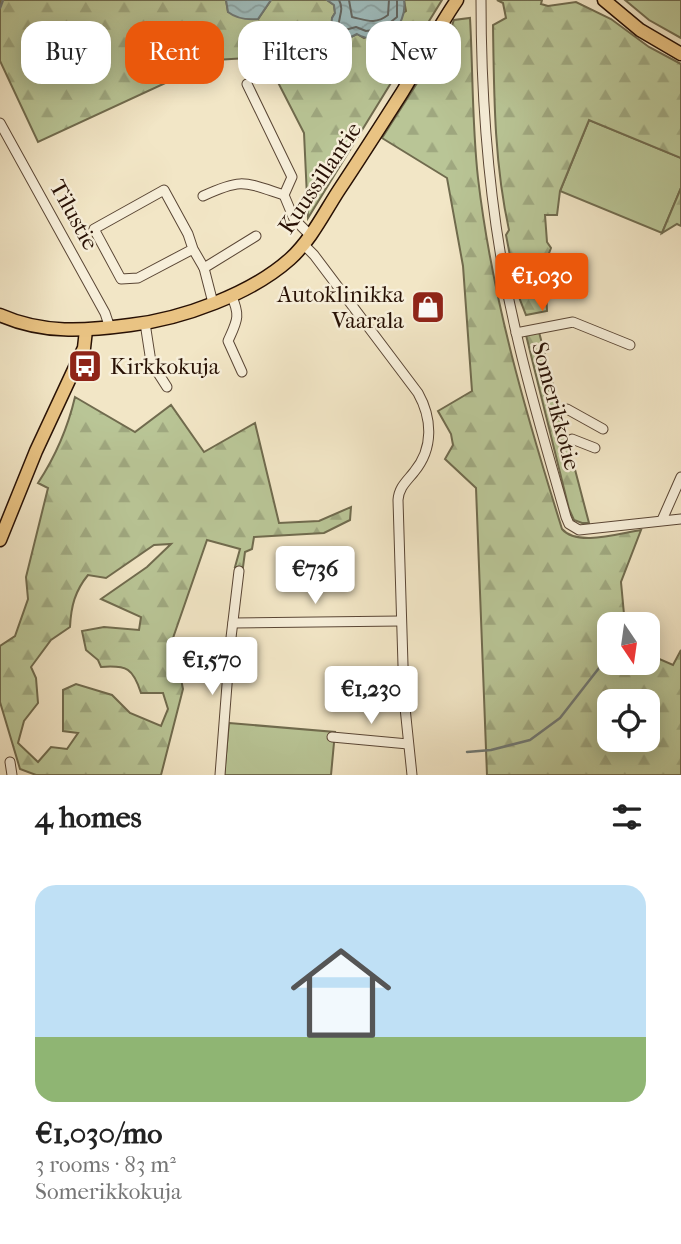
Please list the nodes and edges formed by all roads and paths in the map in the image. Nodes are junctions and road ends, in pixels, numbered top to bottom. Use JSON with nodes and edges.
{"nodes":[{"id":1,"x":457,"y":0,"type":"edge"},
{"id":2,"x":604,"y":0,"type":"edge"},
{"id":3,"x":480,"y":2,"type":"edge"},
{"id":4,"x":681,"y":54,"type":"edge"},
{"id":5,"x":247,"y":84,"type":"dead end"},
{"id":6,"x":0,"y":123,"type":"edge"},
{"id":7,"x":284,"y":195,"type":"junction"},
{"id":8,"x":203,"y":196,"type":"dead end"},
{"id":9,"x":256,"y":236,"type":"dead end"},
{"id":10,"x":307,"y":239,"type":"junction"},
{"id":11,"x":193,"y":249,"type":"junction"},
{"id":12,"x":204,"y":268,"type":"junction"},
{"id":13,"x":231,"y":295,"type":"junction"},
{"id":14,"x":213,"y":303,"type":"junction"},
{"id":15,"x":0,"y":315,"type":"edge"},
{"id":16,"x":145,"y":323,"type":"junction"},
{"id":17,"x":110,"y":328,"type":"junction"},
{"id":18,"x":86,"y":330,"type":"junction"},
{"id":19,"x":516,"y":333,"type":"junction"},
{"id":20,"x":630,"y":345,"type":"dead end"},
{"id":21,"x":242,"y":372,"type":"dead end"},
{"id":22,"x":167,"y":387,"type":"dead end"},
{"id":23,"x":567,"y":409,"type":"dead end"},
{"id":24,"x":603,"y":429,"type":"dead end"},
{"id":25,"x":572,"y":439,"type":"dead end"},
{"id":26,"x":595,"y":448,"type":"dead end"},
{"id":27,"x":681,"y":477,"type":"edge"},
{"id":28,"x":681,"y":519,"type":"edge"},
{"id":29,"x":662,"y":520,"type":"junction"},
{"id":30,"x":0,"y":540,"type":"edge"},
{"id":31,"x":239,"y":571,"type":"dead end"},
{"id":32,"x":400,"y":621,"type":"junction"},
{"id":33,"x":233,"y":623,"type":"junction"},
{"id":34,"x":332,"y":737,"type":"dead end"},
{"id":35,"x":408,"y":744,"type":"junction"},
{"id":36,"x":10,"y":762,"type":"dead end"},
{"id":37,"x":12,"y":775,"type":"edge"},
{"id":38,"x":219,"y":775,"type":"edge"},
{"id":39,"x":412,"y":775,"type":"edge"}],
"edges":[{"from":1,"to":10,"type":"main road","name":"Kuussillantie"},
{"from":2,"to":4,"type":"main road"},
{"from":3,"to":19,"type":"street","name":"Somerikkotie"},
{"from":5,"to":7,"type":"street"},
{"from":6,"to":17,"type":"street","name":"Tilustie"},
{"from":7,"to":8,"type":"street"},
{"from":7,"to":10,"type":"street"},
{"from":9,"to":12,"type":"street"},
{"from":10,"to":13,"type":"main road","name":"Kuussillantie"},
{"from":10,"to":32,"type":"street"},
{"from":11,"to":11,"type":"street"},
{"from":11,"to":12,"type":"street"},
{"from":12,"to":14,"type":"street"},
{"from":13,"to":14,"type":"main road","name":"Kuussillantie"},
{"from":13,"to":21,"type":"street"},
{"from":14,"to":16,"type":"main road","name":"Kuussillantie"},
{"from":15,"to":18,"type":"main road","name":"Kuussillantie"},
{"from":16,"to":17,"type":"main road","name":"Kuussillantie"},
{"from":16,"to":22,"type":"street"},
{"from":17,"to":18,"type":"main road","name":"Kuussillantie"},
{"from":18,"to":30,"type":"main road"},
{"from":19,"to":20,"type":"street"},
{"from":19,"to":29,"type":"street","name":"Somerikkotie"},
{"from":23,"to":24,"type":"street"},
{"from":25,"to":26,"type":"street"},
{"from":27,"to":29,"type":"street"},
{"from":28,"to":29,"type":"street"},
{"from":31,"to":33,"type":"street"},
{"from":32,"to":33,"type":"street"},
{"from":32,"to":35,"type":"street"},
{"from":33,"to":38,"type":"street"},
{"from":34,"to":35,"type":"street"},
{"from":35,"to":39,"type":"street"},
{"from":36,"to":37,"type":"street"}]}
